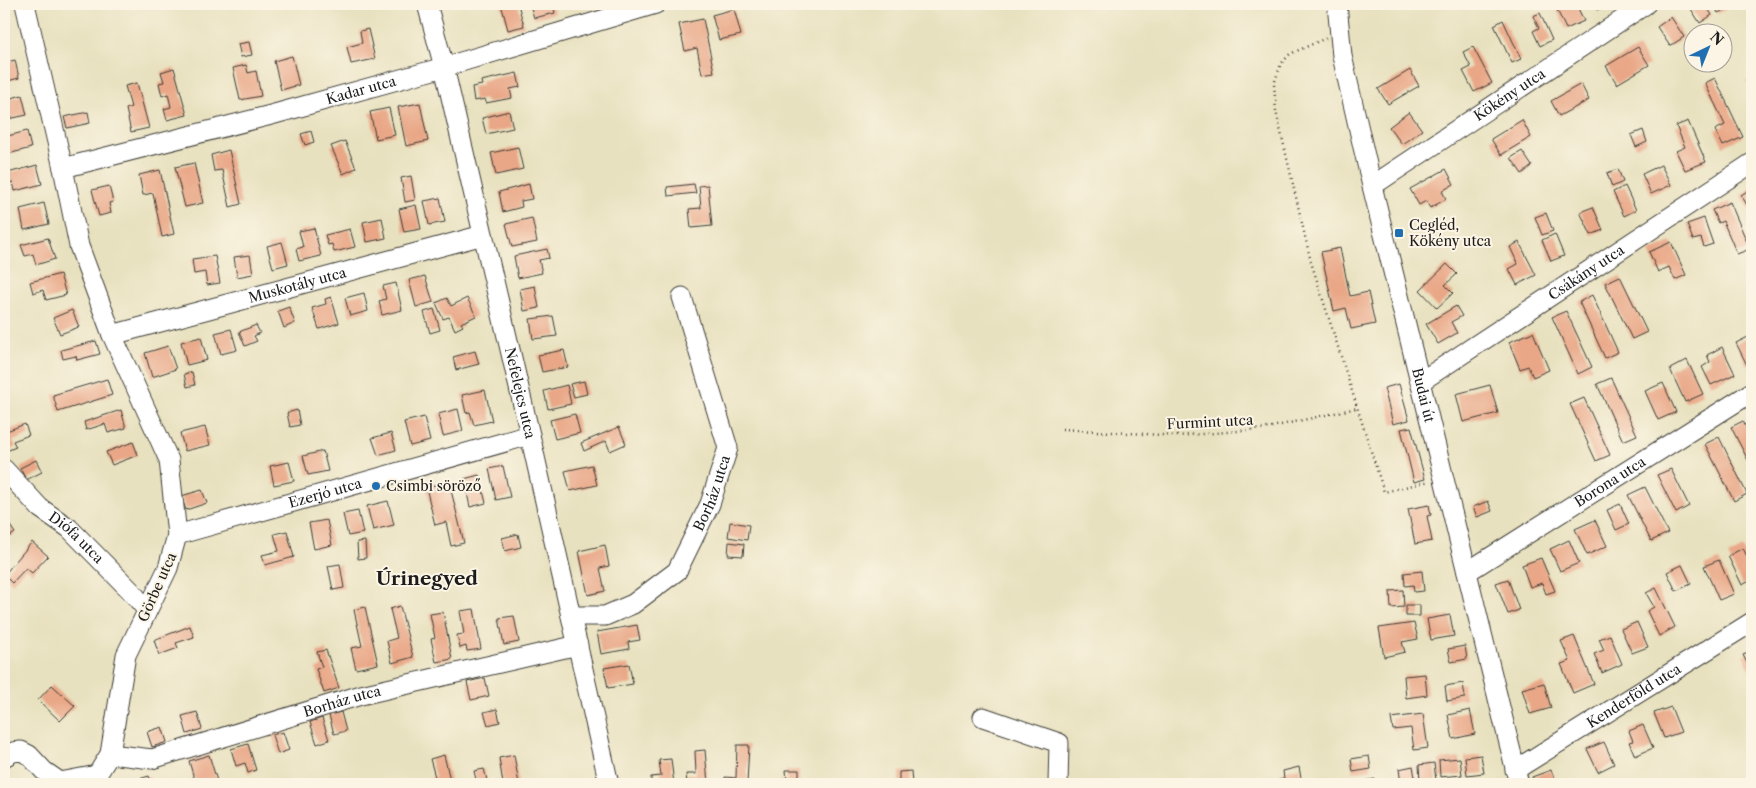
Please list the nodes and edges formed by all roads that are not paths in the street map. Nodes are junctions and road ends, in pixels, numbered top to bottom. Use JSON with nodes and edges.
{"nodes":[{"id":1,"x":25,"y":4,"type":"edge"},
{"id":2,"x":427,"y":4,"type":"edge"},
{"id":3,"x":656,"y":4,"type":"edge"},
{"id":4,"x":1337,"y":4,"type":"edge"},
{"id":5,"x":1646,"y":4,"type":"edge"},
{"id":6,"x":444,"y":67,"type":"junction"},
{"id":7,"x":1752,"y":163,"type":"edge"},
{"id":8,"x":63,"y":168,"type":"junction"},
{"id":9,"x":1372,"y":186,"type":"junction"},
{"id":10,"x":483,"y":235,"type":"junction"},
{"id":11,"x":682,"y":298,"type":"dead end"},
{"id":12,"x":112,"y":334,"type":"junction"},
{"id":13,"x":1420,"y":382,"type":"junction"},
{"id":14,"x":1752,"y":392,"type":"edge"},
{"id":15,"x":530,"y":435,"type":"junction"},
{"id":16,"x":4,"y":469,"type":"edge"},
{"id":17,"x":178,"y":535,"type":"junction"},
{"id":18,"x":1467,"y":572,"type":"junction"},
{"id":19,"x":147,"y":610,"type":"junction"},
{"id":20,"x":571,"y":616,"type":"junction"},
{"id":21,"x":1752,"y":622,"type":"edge"},
{"id":22,"x":578,"y":645,"type":"junction"},
{"id":23,"x":983,"y":717,"type":"dead end"},
{"id":24,"x":110,"y":754,"type":"junction"},
{"id":25,"x":4,"y":757,"type":"edge"},
{"id":26,"x":1517,"y":777,"type":"edge"},
{"id":27,"x":96,"y":780,"type":"edge"},
{"id":28,"x":609,"y":784,"type":"edge"},
{"id":29,"x":1058,"y":784,"type":"edge"}],
"edges":[{"from":1,"to":8,"type":"street","name":"Görbe utca"},
{"from":2,"to":6,"type":"street","name":"Nefelejcs utca"},
{"from":3,"to":6,"type":"street","name":"Kadar utca"},
{"from":4,"to":9,"type":"street","name":"Budai út"},
{"from":5,"to":9,"type":"street","name":"Kökény utca"},
{"from":6,"to":8,"type":"street","name":"Kadar utca"},
{"from":6,"to":10,"type":"street","name":"Nefelejcs utca"},
{"from":7,"to":13,"type":"street","name":"Csákány utca"},
{"from":8,"to":12,"type":"street","name":"Görbe utca"},
{"from":9,"to":13,"type":"street","name":"Budai út"},
{"from":10,"to":12,"type":"street","name":"Muskotály utca"},
{"from":10,"to":15,"type":"street","name":"Nefelejcs utca"},
{"from":11,"to":20,"type":"street","name":"Borház utca"},
{"from":12,"to":17,"type":"street","name":"Görbe utca"},
{"from":13,"to":18,"type":"street","name":"Budai út"},
{"from":14,"to":18,"type":"street","name":"Borona utca"},
{"from":15,"to":17,"type":"street","name":"Ezerjó utca"},
{"from":15,"to":20,"type":"street","name":"Nefelejcs utca"},
{"from":16,"to":19,"type":"street","name":"Diófa utca"},
{"from":17,"to":19,"type":"street","name":"Görbe utca"},
{"from":18,"to":26,"type":"street","name":"Budai út"},
{"from":19,"to":24,"type":"street","name":"Görbe utca"},
{"from":20,"to":22,"type":"street","name":"Nefelejcs utca"},
{"from":21,"to":26,"type":"street","name":"Kenderföld utca"},
{"from":22,"to":24,"type":"street","name":"Borház utca"},
{"from":22,"to":28,"type":"street","name":"Nefelejcs utca"},
{"from":23,"to":29,"type":"street"},
{"from":24,"to":27,"type":"street","name":"Görbe utca"},
{"from":25,"to":27,"type":"street"}]}
